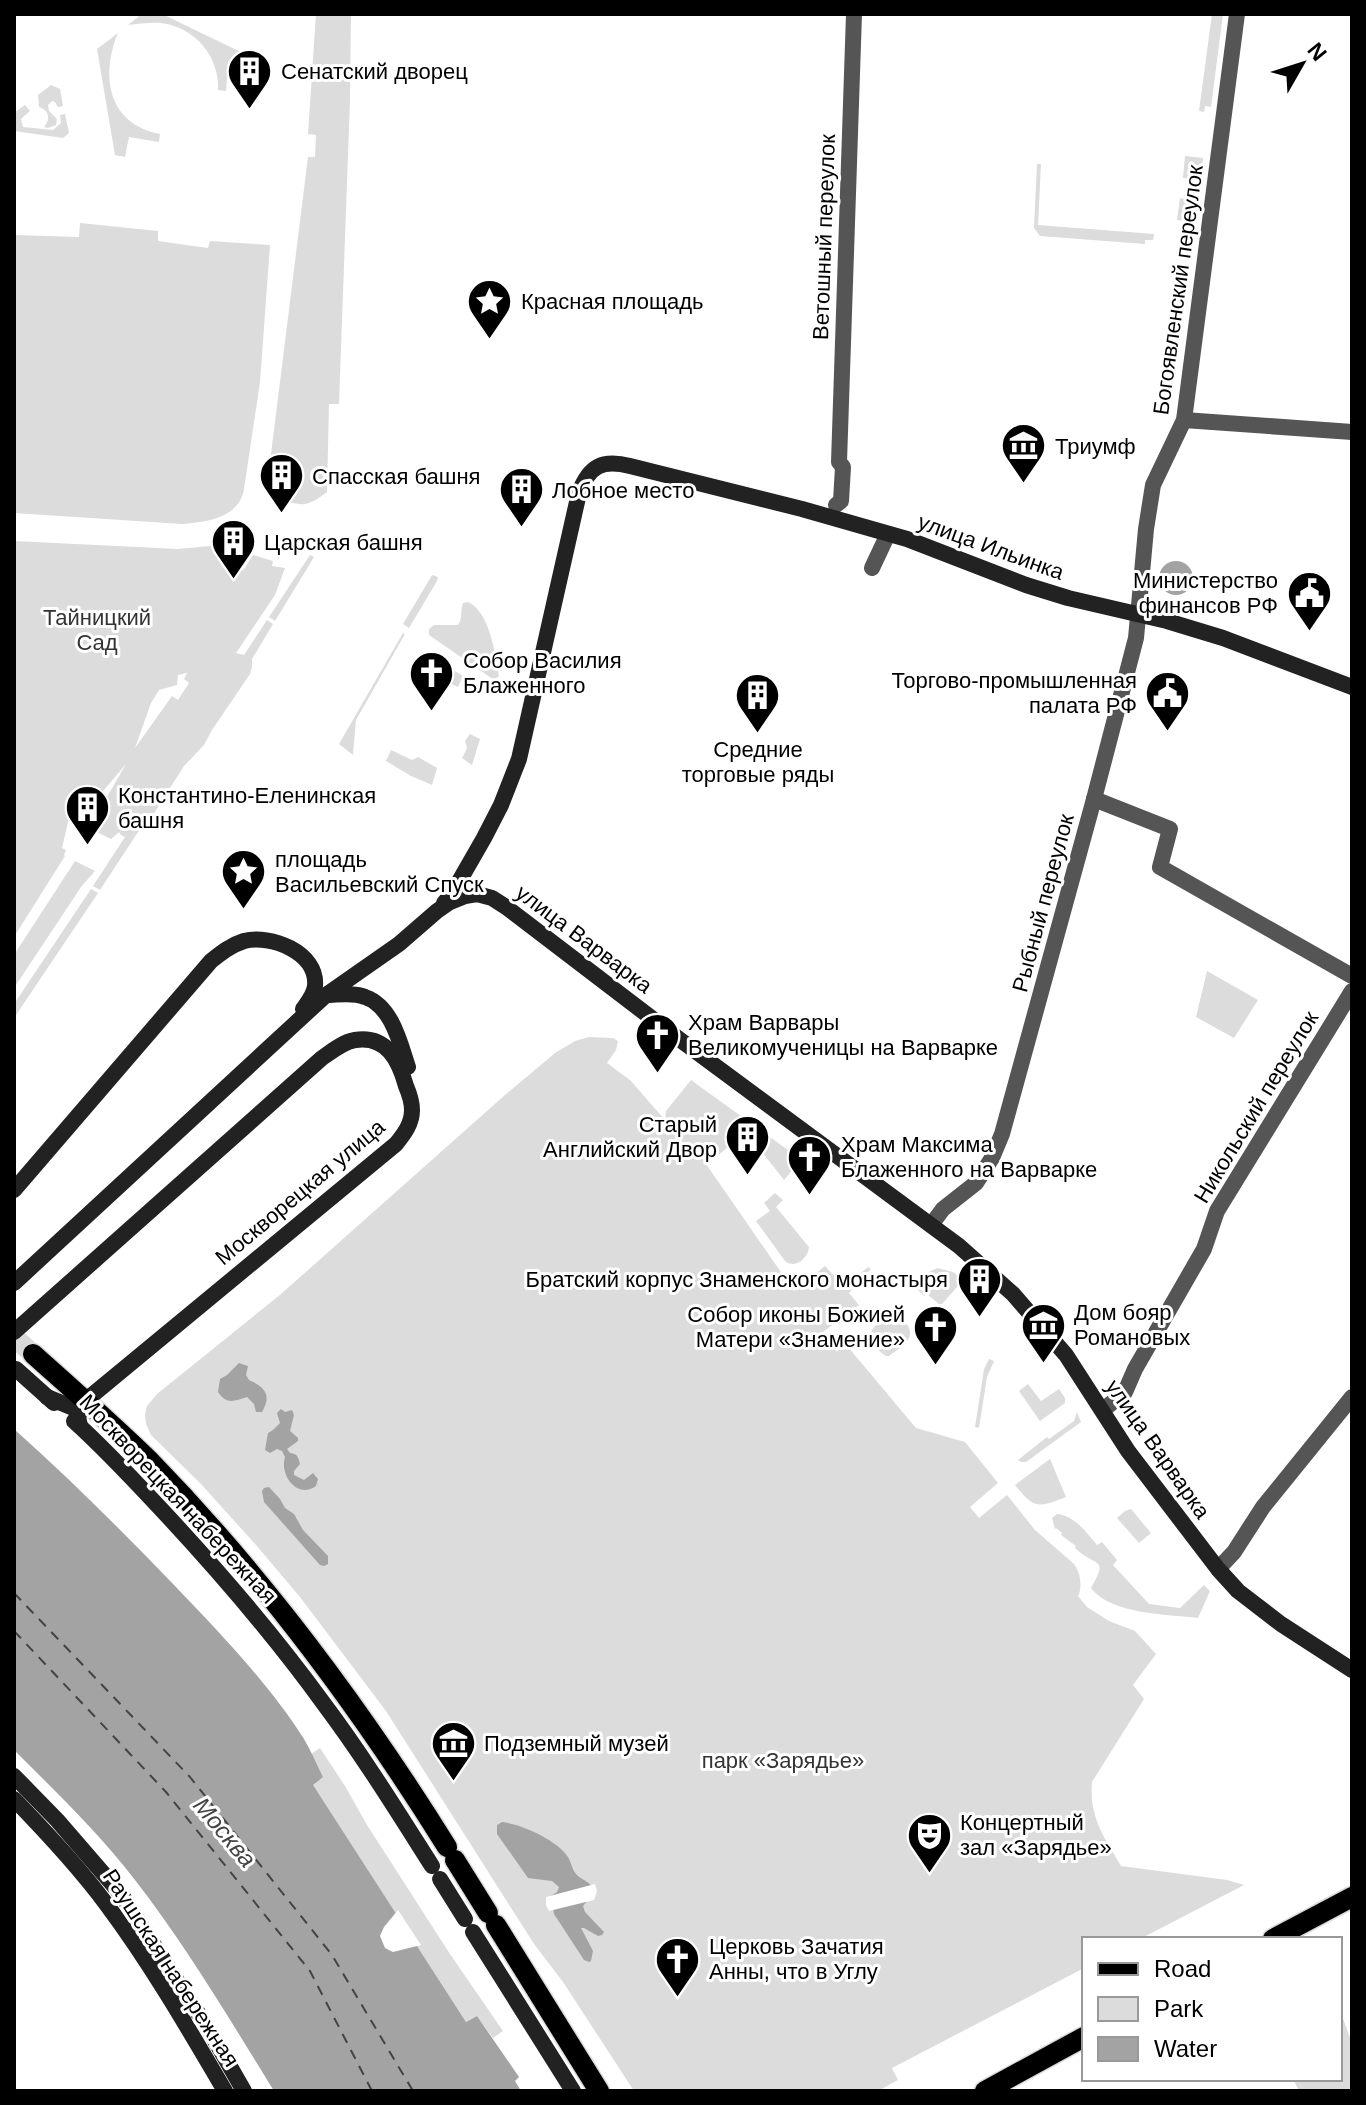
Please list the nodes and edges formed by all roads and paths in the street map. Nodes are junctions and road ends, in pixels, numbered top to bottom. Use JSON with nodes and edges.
{"nodes":[{"id":1,"x":854,"y":14,"type":"edge"},
{"id":2,"x":1237,"y":14,"type":"edge"},
{"id":3,"x":1184,"y":420,"type":"junction"},
{"id":4,"x":1352,"y":432,"type":"edge"},
{"id":5,"x":836,"y":512,"type":"junction"},
{"id":6,"x":888,"y":534,"type":"junction"},
{"id":7,"x":872,"y":568,"type":"dead end"},
{"id":8,"x":1139,"y":614,"type":"junction"},
{"id":9,"x":1352,"y":687,"type":"edge"},
{"id":10,"x":1094,"y":799,"type":"junction"},
{"id":11,"x":437,"y":911,"type":"junction"},
{"id":12,"x":1352,"y":976,"type":"edge"},
{"id":13,"x":1352,"y":991,"type":"edge"},
{"id":14,"x":326,"y":995,"type":"junction"},
{"id":15,"x":291,"y":1026,"type":"junction"},
{"id":16,"x":14,"y":1190,"type":"edge"},
{"id":17,"x":931,"y":1225,"type":"junction"},
{"id":18,"x":19,"y":1279,"type":"edge"},
{"id":19,"x":14,"y":1332,"type":"edge"},
{"id":20,"x":33,"y":1354,"type":"tunnel mouth"},
{"id":21,"x":16,"y":1369,"type":"dead end"},
{"id":22,"x":47,"y":1397,"type":"junction"},
{"id":23,"x":1352,"y":1397,"type":"edge"},
{"id":24,"x":87,"y":1406,"type":"junction"},
{"id":25,"x":1103,"y":1410,"type":"junction"},
{"id":26,"x":80,"y":1426,"type":"junction"},
{"id":27,"x":1218,"y":1569,"type":"junction"},
{"id":28,"x":1352,"y":1670,"type":"edge"},
{"id":29,"x":14,"y":1776,"type":"edge"},
{"id":30,"x":14,"y":1799,"type":"edge"},
{"id":31,"x":1352,"y":1897,"type":"edge"},
{"id":32,"x":1277,"y":1937,"type":"edge"},
{"id":33,"x":1082,"y":2038,"type":"edge"},
{"id":34,"x":225,"y":2091,"type":"edge"},
{"id":35,"x":244,"y":2091,"type":"edge"},
{"id":36,"x":573,"y":2091,"type":"edge"},
{"id":37,"x":599,"y":2091,"type":"edge"},
{"id":38,"x":985,"y":2091,"type":"edge"}],
"edges":[{"from":1,"to":5,"type":"street","name":"Ветошный переулок"},
{"from":2,"to":3,"type":"street","name":"Богоявленский переулок"},
{"from":3,"to":4,"type":"street"},
{"from":3,"to":8,"type":"street","name":"Богоявленский переулок"},
{"from":5,"to":6,"type":"street","name":"улица Ильинка"},
{"from":5,"to":11,"type":"street","name":"улица Ильинка"},
{"from":6,"to":7,"type":"street"},
{"from":6,"to":8,"type":"street","name":"улица Ильинка"},
{"from":8,"to":9,"type":"street","name":"улица Ильинка"},
{"from":8,"to":10,"type":"street","name":"Рыбный переулок"},
{"from":10,"to":12,"type":"street"},
{"from":10,"to":17,"type":"street","name":"Рыбный переулок"},
{"from":11,"to":14,"type":"street"},
{"from":11,"to":17,"type":"street","name":"улица Варварка"},
{"from":13,"to":25,"type":"street","name":"Никольский переулок"},
{"from":14,"to":15,"type":"street"},
{"from":14,"to":24,"type":"street","name":"Москворецкая улица"},
{"from":15,"to":16,"type":"street"},
{"from":15,"to":18,"type":"street"},
{"from":17,"to":25,"type":"street","name":"улица Варварка"},
{"from":19,"to":24,"type":"street","name":"Москворецкая улица"},
{"from":20,"to":24,"type":"main road","name":"Москворецкая набережная"},
{"from":21,"to":22,"type":"street","name":"Москворецкая набережная"},
{"from":22,"to":24,"type":"street"},
{"from":22,"to":26,"type":"street","name":"Москворецкая набережная"},
{"from":23,"to":27,"type":"street"},
{"from":24,"to":26,"type":"street"},
{"from":24,"to":37,"type":"main road","name":"Москворецкая набережная"},
{"from":25,"to":27,"type":"street","name":"улица Варварка"},
{"from":26,"to":36,"type":"street","name":"Москворецкая набережная"},
{"from":27,"to":28,"type":"street","name":"улица Варварка"},
{"from":29,"to":35,"type":"street","name":"Раушская набережная"},
{"from":30,"to":34,"type":"street","name":"Раушская набережная"},
{"from":31,"to":32,"type":"main road"},
{"from":33,"to":38,"type":"main road"}]}
